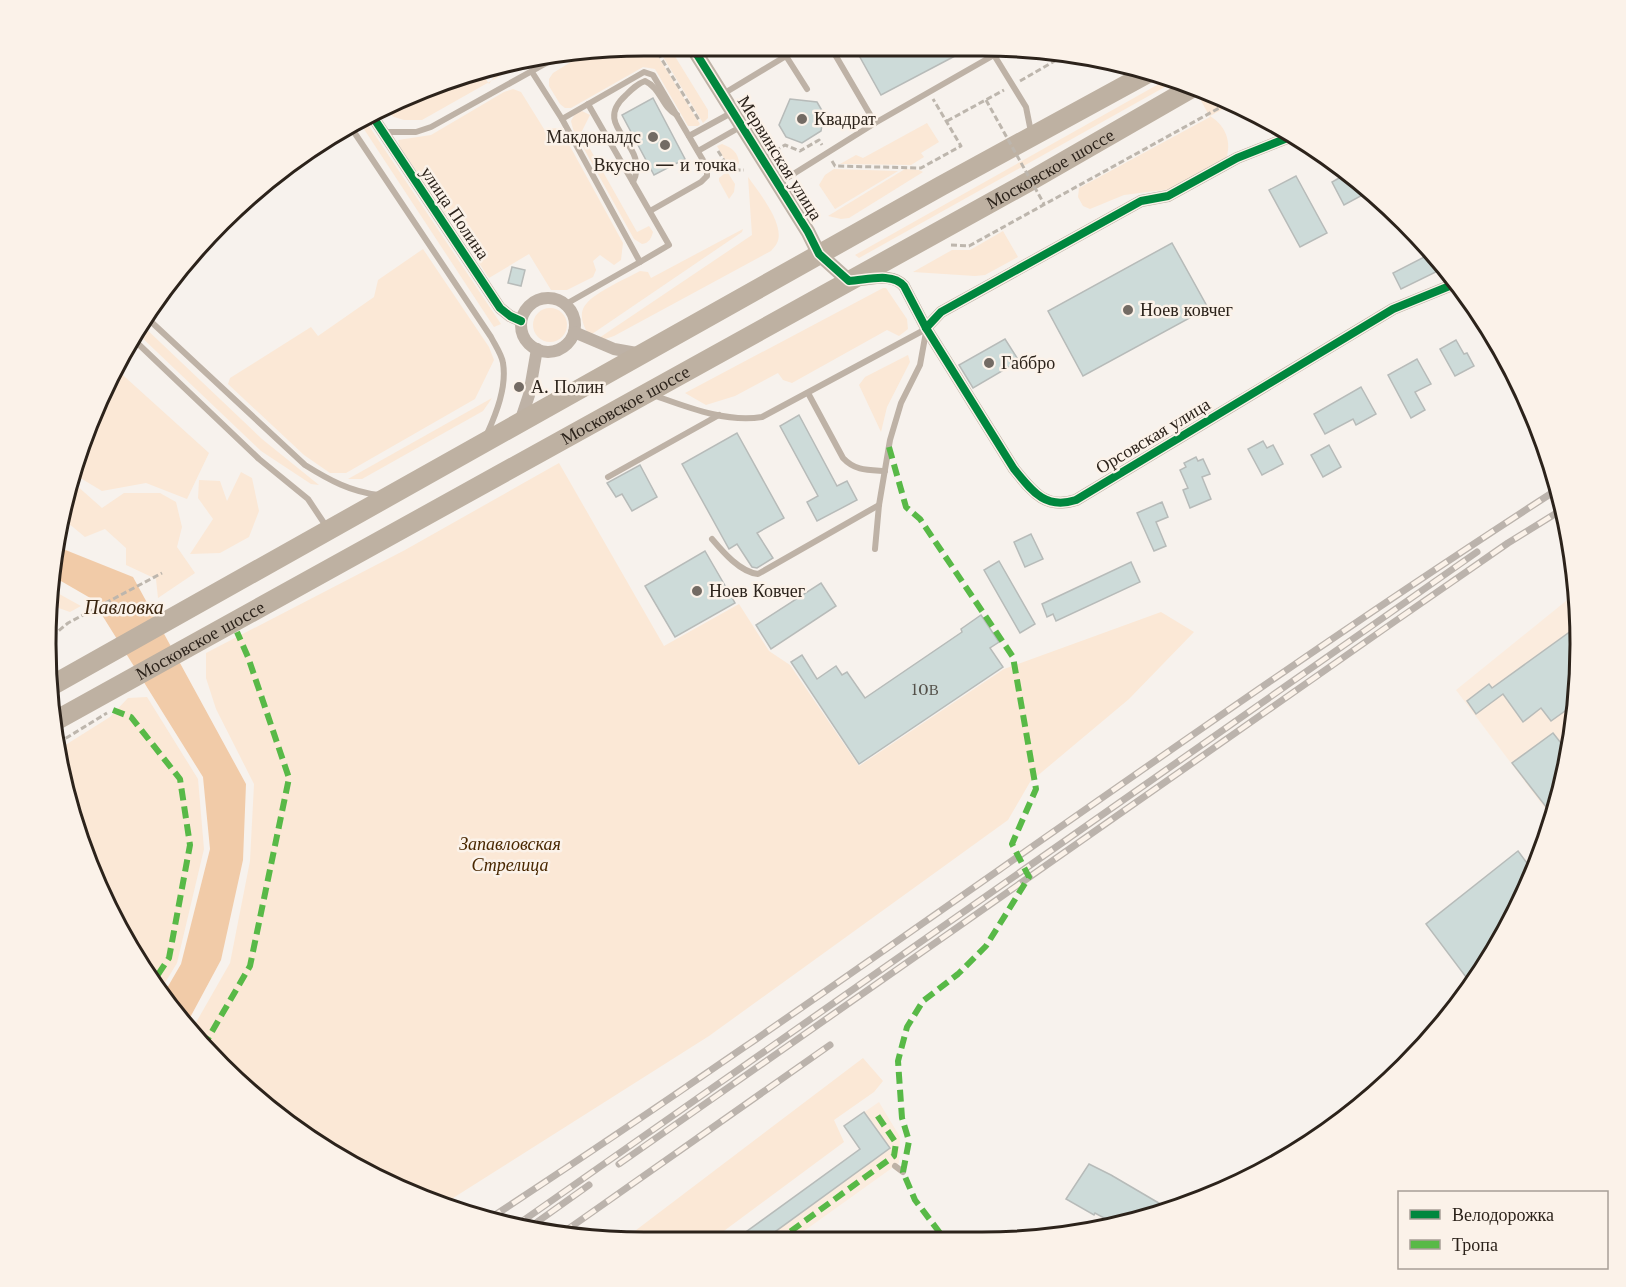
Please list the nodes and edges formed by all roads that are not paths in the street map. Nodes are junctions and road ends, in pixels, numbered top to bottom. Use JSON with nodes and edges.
{"nodes":[{"id":1,"x":698,"y":56,"type":"edge"},
{"id":2,"x":836,"y":56,"type":"edge"},
{"id":3,"x":992,"y":56,"type":"edge"},
{"id":4,"x":995,"y":56,"type":"edge"},
{"id":5,"x":545,"y":65,"type":"edge"},
{"id":6,"x":532,"y":72,"type":"junction"},
{"id":7,"x":1140,"y":77,"type":"edge"},
{"id":8,"x":807,"y":89,"type":"dead end"},
{"id":9,"x":1185,"y":92,"type":"edge"},
{"id":10,"x":723,"y":94,"type":"junction"},
{"id":11,"x":588,"y":104,"type":"junction"},
{"id":12,"x":734,"y":111,"type":"junction"},
{"id":13,"x":677,"y":115,"type":"junction"},
{"id":14,"x":562,"y":119,"type":"junction"},
{"id":15,"x":375,"y":120,"type":"edge"},
{"id":16,"x":875,"y":123,"type":"junction"},
{"id":17,"x":742,"y":125,"type":"junction"},
{"id":18,"x":354,"y":132,"type":"edge"},
{"id":19,"x":383,"y":132,"type":"junction"},
{"id":20,"x":690,"y":136,"type":"junction"},
{"id":21,"x":1032,"y":136,"type":"junction"},
{"id":22,"x":1285,"y":139,"type":"edge"},
{"id":23,"x":698,"y":151,"type":"junction"},
{"id":24,"x":633,"y":182,"type":"junction"},
{"id":25,"x":779,"y":183,"type":"junction"},
{"id":26,"x":650,"y":211,"type":"junction"},
{"id":27,"x":819,"y":254,"type":"junction"},
{"id":28,"x":640,"y":262,"type":"junction"},
{"id":29,"x":849,"y":281,"type":"junction"},
{"id":30,"x":1449,"y":286,"type":"edge"},
{"id":31,"x":566,"y":304,"type":"junction"},
{"id":32,"x":521,"y":321,"type":"junction"},
{"id":33,"x":152,"y":322,"type":"edge"},
{"id":34,"x":926,"y":328,"type":"junction"},
{"id":35,"x":574,"y":332,"type":"junction"},
{"id":36,"x":138,"y":343,"type":"edge"},
{"id":37,"x":537,"y":349,"type":"junction"},
{"id":38,"x":643,"y":354,"type":"junction"},
{"id":39,"x":647,"y":393,"type":"junction"},
{"id":40,"x":808,"y":393,"type":"junction"},
{"id":41,"x":718,"y":415,"type":"junction"},
{"id":42,"x":520,"y":422,"type":"junction"},
{"id":43,"x":482,"y":444,"type":"junction"},
{"id":44,"x":885,"y":471,"type":"junction"},
{"id":45,"x":608,"y":477,"type":"dead end"},
{"id":46,"x":388,"y":496,"type":"junction"},
{"id":47,"x":879,"y":505,"type":"junction"},
{"id":48,"x":328,"y":529,"type":"junction"},
{"id":49,"x":712,"y":539,"type":"dead end"},
{"id":50,"x":875,"y":549,"type":"dead end"},
{"id":51,"x":57,"y":681,"type":"edge"},
{"id":52,"x":61,"y":718,"type":"edge"},
{"id":53,"x":895,"y":1166,"type":"dead end"},
{"id":54,"x":903,"y":1172,"type":"dead end"}],
"edges":[{"from":1,"to":10,"type":"street","name":"Мервинская улица"},
{"from":2,"to":16,"type":"lane"},
{"from":3,"to":16,"type":"lane"},
{"from":4,"to":21,"type":"lane"},
{"from":5,"to":6,"type":"lane"},
{"from":6,"to":14,"type":"lane"},
{"from":6,"to":19,"type":"lane"},
{"from":7,"to":21,"type":"main road","name":"Московское шоссе"},
{"from":8,"to":10,"type":"lane"},
{"from":9,"to":29,"type":"main road","name":"Московское шоссе"},
{"from":10,"to":12,"type":"street","name":"Мервинская улица"},
{"from":11,"to":13,"type":"lane"},
{"from":11,"to":14,"type":"lane"},
{"from":11,"to":24,"type":"lane"},
{"from":12,"to":17,"type":"street","name":"Мервинская улица"},
{"from":12,"to":20,"type":"lane"},
{"from":13,"to":20,"type":"lane"},
{"from":13,"to":24,"type":"lane"},
{"from":14,"to":28,"type":"lane"},
{"from":15,"to":19,"type":"street","name":"улица Полина"},
{"from":16,"to":25,"type":"lane"},
{"from":17,"to":23,"type":"lane"},
{"from":17,"to":25,"type":"street","name":"Мервинская улица"},
{"from":18,"to":43,"type":"lane"},
{"from":19,"to":32,"type":"street","name":"улица Полина"},
{"from":20,"to":23,"type":"lane"},
{"from":21,"to":27,"type":"main road","name":"Московское шоссе"},
{"from":22,"to":34,"type":"street"},
{"from":23,"to":26,"type":"lane"},
{"from":24,"to":26,"type":"lane"},
{"from":25,"to":27,"type":"street","name":"Мервинская улица"},
{"from":26,"to":28,"type":"lane"},
{"from":27,"to":29,"type":"street","name":"Мервинская улица"},
{"from":27,"to":38,"type":"main road","name":"Московское шоссе"},
{"from":28,"to":31,"type":"lane"},
{"from":29,"to":34,"type":"street","name":"Орсовская улица"},
{"from":29,"to":39,"type":"main road","name":"Московское шоссе"},
{"from":30,"to":34,"type":"street","name":"Орсовская улица"},
{"from":31,"to":32,"type":"street"},
{"from":31,"to":35,"type":"street"},
{"from":32,"to":37,"type":"street"},
{"from":33,"to":46,"type":"lane"},
{"from":34,"to":40,"type":"lane"},
{"from":34,"to":44,"type":"lane"},
{"from":35,"to":37,"type":"street"},
{"from":35,"to":38,"type":"street"},
{"from":36,"to":48,"type":"lane"},
{"from":37,"to":42,"type":"street"},
{"from":38,"to":42,"type":"main road","name":"Московское шоссе"},
{"from":39,"to":41,"type":"lane"},
{"from":39,"to":52,"type":"main road","name":"Московское шоссе"},
{"from":40,"to":41,"type":"lane"},
{"from":40,"to":44,"type":"lane"},
{"from":41,"to":45,"type":"lane"},
{"from":42,"to":43,"type":"main road","name":"Московское шоссе"},
{"from":43,"to":46,"type":"main road","name":"Московское шоссе"},
{"from":44,"to":47,"type":"lane"},
{"from":46,"to":48,"type":"main road","name":"Московское шоссе"},
{"from":47,"to":49,"type":"lane"},
{"from":47,"to":50,"type":"lane"},
{"from":48,"to":51,"type":"main road","name":"Московское шоссе"},
{"from":53,"to":54,"type":"lane"}]}
